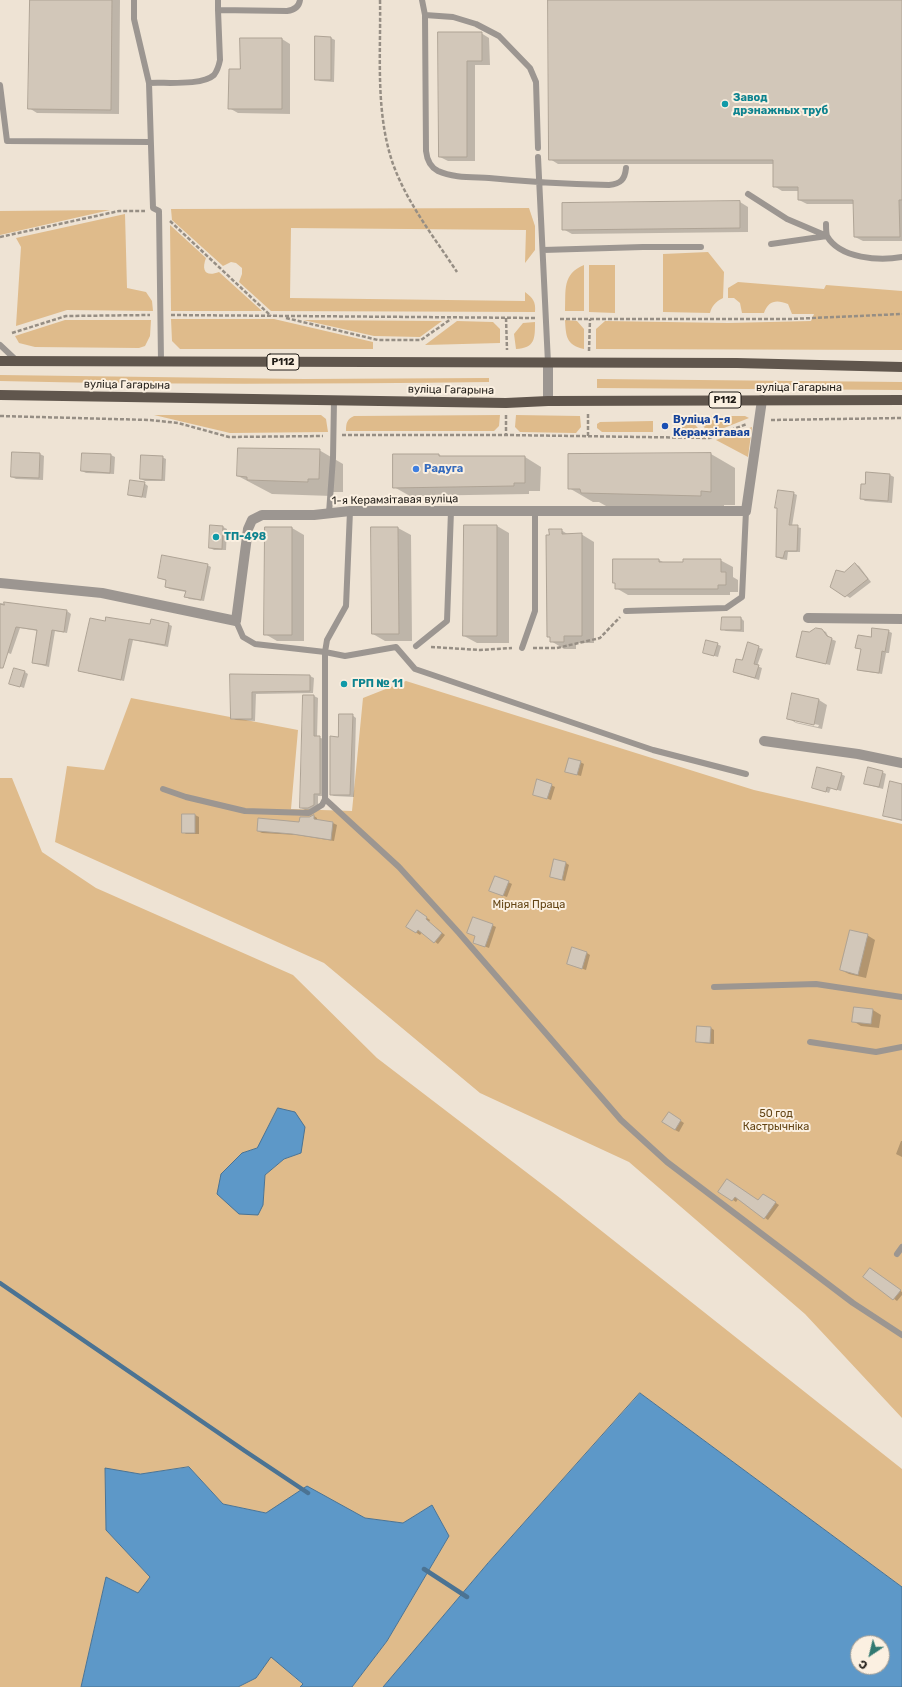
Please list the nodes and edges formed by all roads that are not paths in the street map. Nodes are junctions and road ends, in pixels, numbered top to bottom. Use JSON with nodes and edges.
{"nodes":[{"id":1,"x":134,"y":0,"type":"edge"},
{"id":2,"x":218,"y":0,"type":"edge"},
{"id":3,"x":300,"y":0,"type":"edge"},
{"id":4,"x":422,"y":0,"type":"edge"},
{"id":5,"x":218,"y":10,"type":"junction"},
{"id":6,"x":425,"y":15,"type":"junction"},
{"id":7,"x":148,"y":82,"type":"junction"},
{"id":8,"x":0,"y":85,"type":"edge"},
{"id":9,"x":7,"y":141,"type":"junction"},
{"id":10,"x":0,"y":142,"type":"edge"},
{"id":11,"x":150,"y":142,"type":"junction"},
{"id":12,"x":538,"y":148,"type":"dead end"},
{"id":13,"x":538,"y":157,"type":"dead end"},
{"id":14,"x":626,"y":168,"type":"dead end"},
{"id":15,"x":540,"y":182,"type":"junction"},
{"id":16,"x":748,"y":194,"type":"dead end"},
{"id":17,"x":826,"y":224,"type":"dead end"},
{"id":18,"x":827,"y":236,"type":"junction"},
{"id":19,"x":770,"y":244,"type":"dead end"},
{"id":20,"x":701,"y":247,"type":"dead end"},
{"id":21,"x":542,"y":250,"type":"junction"},
{"id":22,"x":902,"y":257,"type":"edge"},
{"id":23,"x":0,"y":345,"type":"edge"},
{"id":24,"x":0,"y":361,"type":"edge"},
{"id":25,"x":161,"y":361,"type":"junction"},
{"id":26,"x":18,"y":362,"type":"junction"},
{"id":27,"x":548,"y":363,"type":"junction"},
{"id":28,"x":902,"y":367,"type":"edge"},
{"id":29,"x":0,"y":395,"type":"edge"},
{"id":30,"x":762,"y":400,"type":"junction"},
{"id":31,"x":902,"y":400,"type":"edge"},
{"id":32,"x":334,"y":401,"type":"junction"},
{"id":33,"x":548,"y":401,"type":"junction"},
{"id":34,"x":350,"y":511,"type":"junction"},
{"id":35,"x":451,"y":511,"type":"junction"},
{"id":36,"x":535,"y":511,"type":"junction"},
{"id":37,"x":746,"y":511,"type":"junction"},
{"id":38,"x":329,"y":513,"type":"junction"},
{"id":39,"x":0,"y":584,"type":"edge"},
{"id":40,"x":626,"y":611,"type":"dead end"},
{"id":41,"x":808,"y":618,"type":"dead end"},
{"id":42,"x":902,"y":619,"type":"edge"},
{"id":43,"x":236,"y":621,"type":"junction"},
{"id":44,"x":416,"y":646,"type":"dead end"},
{"id":45,"x":522,"y":648,"type":"dead end"},
{"id":46,"x":325,"y":652,"type":"junction"},
{"id":47,"x":764,"y":740,"type":"dead end"},
{"id":48,"x":902,"y":763,"type":"edge"},
{"id":49,"x":746,"y":774,"type":"dead end"},
{"id":50,"x":163,"y":789,"type":"dead end"},
{"id":51,"x":325,"y":799,"type":"junction"},
{"id":52,"x":714,"y":987,"type":"dead end"},
{"id":53,"x":902,"y":997,"type":"edge"},
{"id":54,"x":810,"y":1042,"type":"dead end"},
{"id":55,"x":902,"y":1047,"type":"edge"},
{"id":56,"x":902,"y":1247,"type":"edge"},
{"id":57,"x":897,"y":1254,"type":"dead end"},
{"id":58,"x":902,"y":1335,"type":"edge"}],
"edges":[{"from":1,"to":7,"type":"lane"},
{"from":2,"to":5,"type":"lane"},
{"from":3,"to":5,"type":"lane"},
{"from":4,"to":6,"type":"lane"},
{"from":5,"to":7,"type":"lane"},
{"from":6,"to":12,"type":"lane"},
{"from":6,"to":15,"type":"lane"},
{"from":7,"to":11,"type":"lane"},
{"from":8,"to":9,"type":"lane"},
{"from":9,"to":10,"type":"lane"},
{"from":9,"to":11,"type":"lane"},
{"from":11,"to":25,"type":"lane"},
{"from":13,"to":15,"type":"lane"},
{"from":14,"to":15,"type":"lane"},
{"from":15,"to":21,"type":"lane"},
{"from":16,"to":18,"type":"lane"},
{"from":17,"to":18,"type":"lane"},
{"from":18,"to":19,"type":"lane"},
{"from":18,"to":22,"type":"lane"},
{"from":20,"to":21,"type":"lane"},
{"from":21,"to":27,"type":"lane"},
{"from":23,"to":26,"type":"lane"},
{"from":24,"to":26,"type":"main road","name":"вуліца Гагарына","number":"Р112"},
{"from":25,"to":26,"type":"main road","name":"вуліца Гагарына","number":"Р112"},
{"from":25,"to":27,"type":"main road","name":"вуліца Гагарына","number":"Р112"},
{"from":27,"to":28,"type":"main road","name":"вуліца Гагарына","number":"Р112"},
{"from":27,"to":33,"type":"street"},
{"from":29,"to":32,"type":"main road","name":"вуліца Гагарына","number":"Р112"},
{"from":30,"to":31,"type":"main road","name":"вуліца Гагарына","number":"Р112"},
{"from":30,"to":33,"type":"main road","name":"вуліца Гагарына","number":"Р112"},
{"from":30,"to":37,"type":"street"},
{"from":32,"to":33,"type":"main road","name":"вуліца Гагарына","number":"Р112"},
{"from":32,"to":38,"type":"lane"},
{"from":34,"to":35,"type":"street","name":"1-я Керамзітавая вуліца"},
{"from":34,"to":38,"type":"street","name":"1-я Керамзітавая вуліца"},
{"from":34,"to":46,"type":"lane"},
{"from":35,"to":36,"type":"street","name":"1-я Керамзітавая вуліца"},
{"from":35,"to":44,"type":"lane"},
{"from":36,"to":37,"type":"street","name":"1-я Керамзітавая вуліца"},
{"from":36,"to":45,"type":"lane"},
{"from":37,"to":40,"type":"lane"},
{"from":38,"to":43,"type":"street","name":"1-я Керамзітавая вуліца"},
{"from":39,"to":43,"type":"street"},
{"from":41,"to":42,"type":"street"},
{"from":43,"to":46,"type":"lane"},
{"from":46,"to":49,"type":"lane"},
{"from":46,"to":51,"type":"lane"},
{"from":47,"to":48,"type":"street"},
{"from":50,"to":51,"type":"lane"},
{"from":51,"to":58,"type":"lane"},
{"from":52,"to":53,"type":"lane"},
{"from":54,"to":55,"type":"lane"},
{"from":56,"to":57,"type":"lane"}]}
